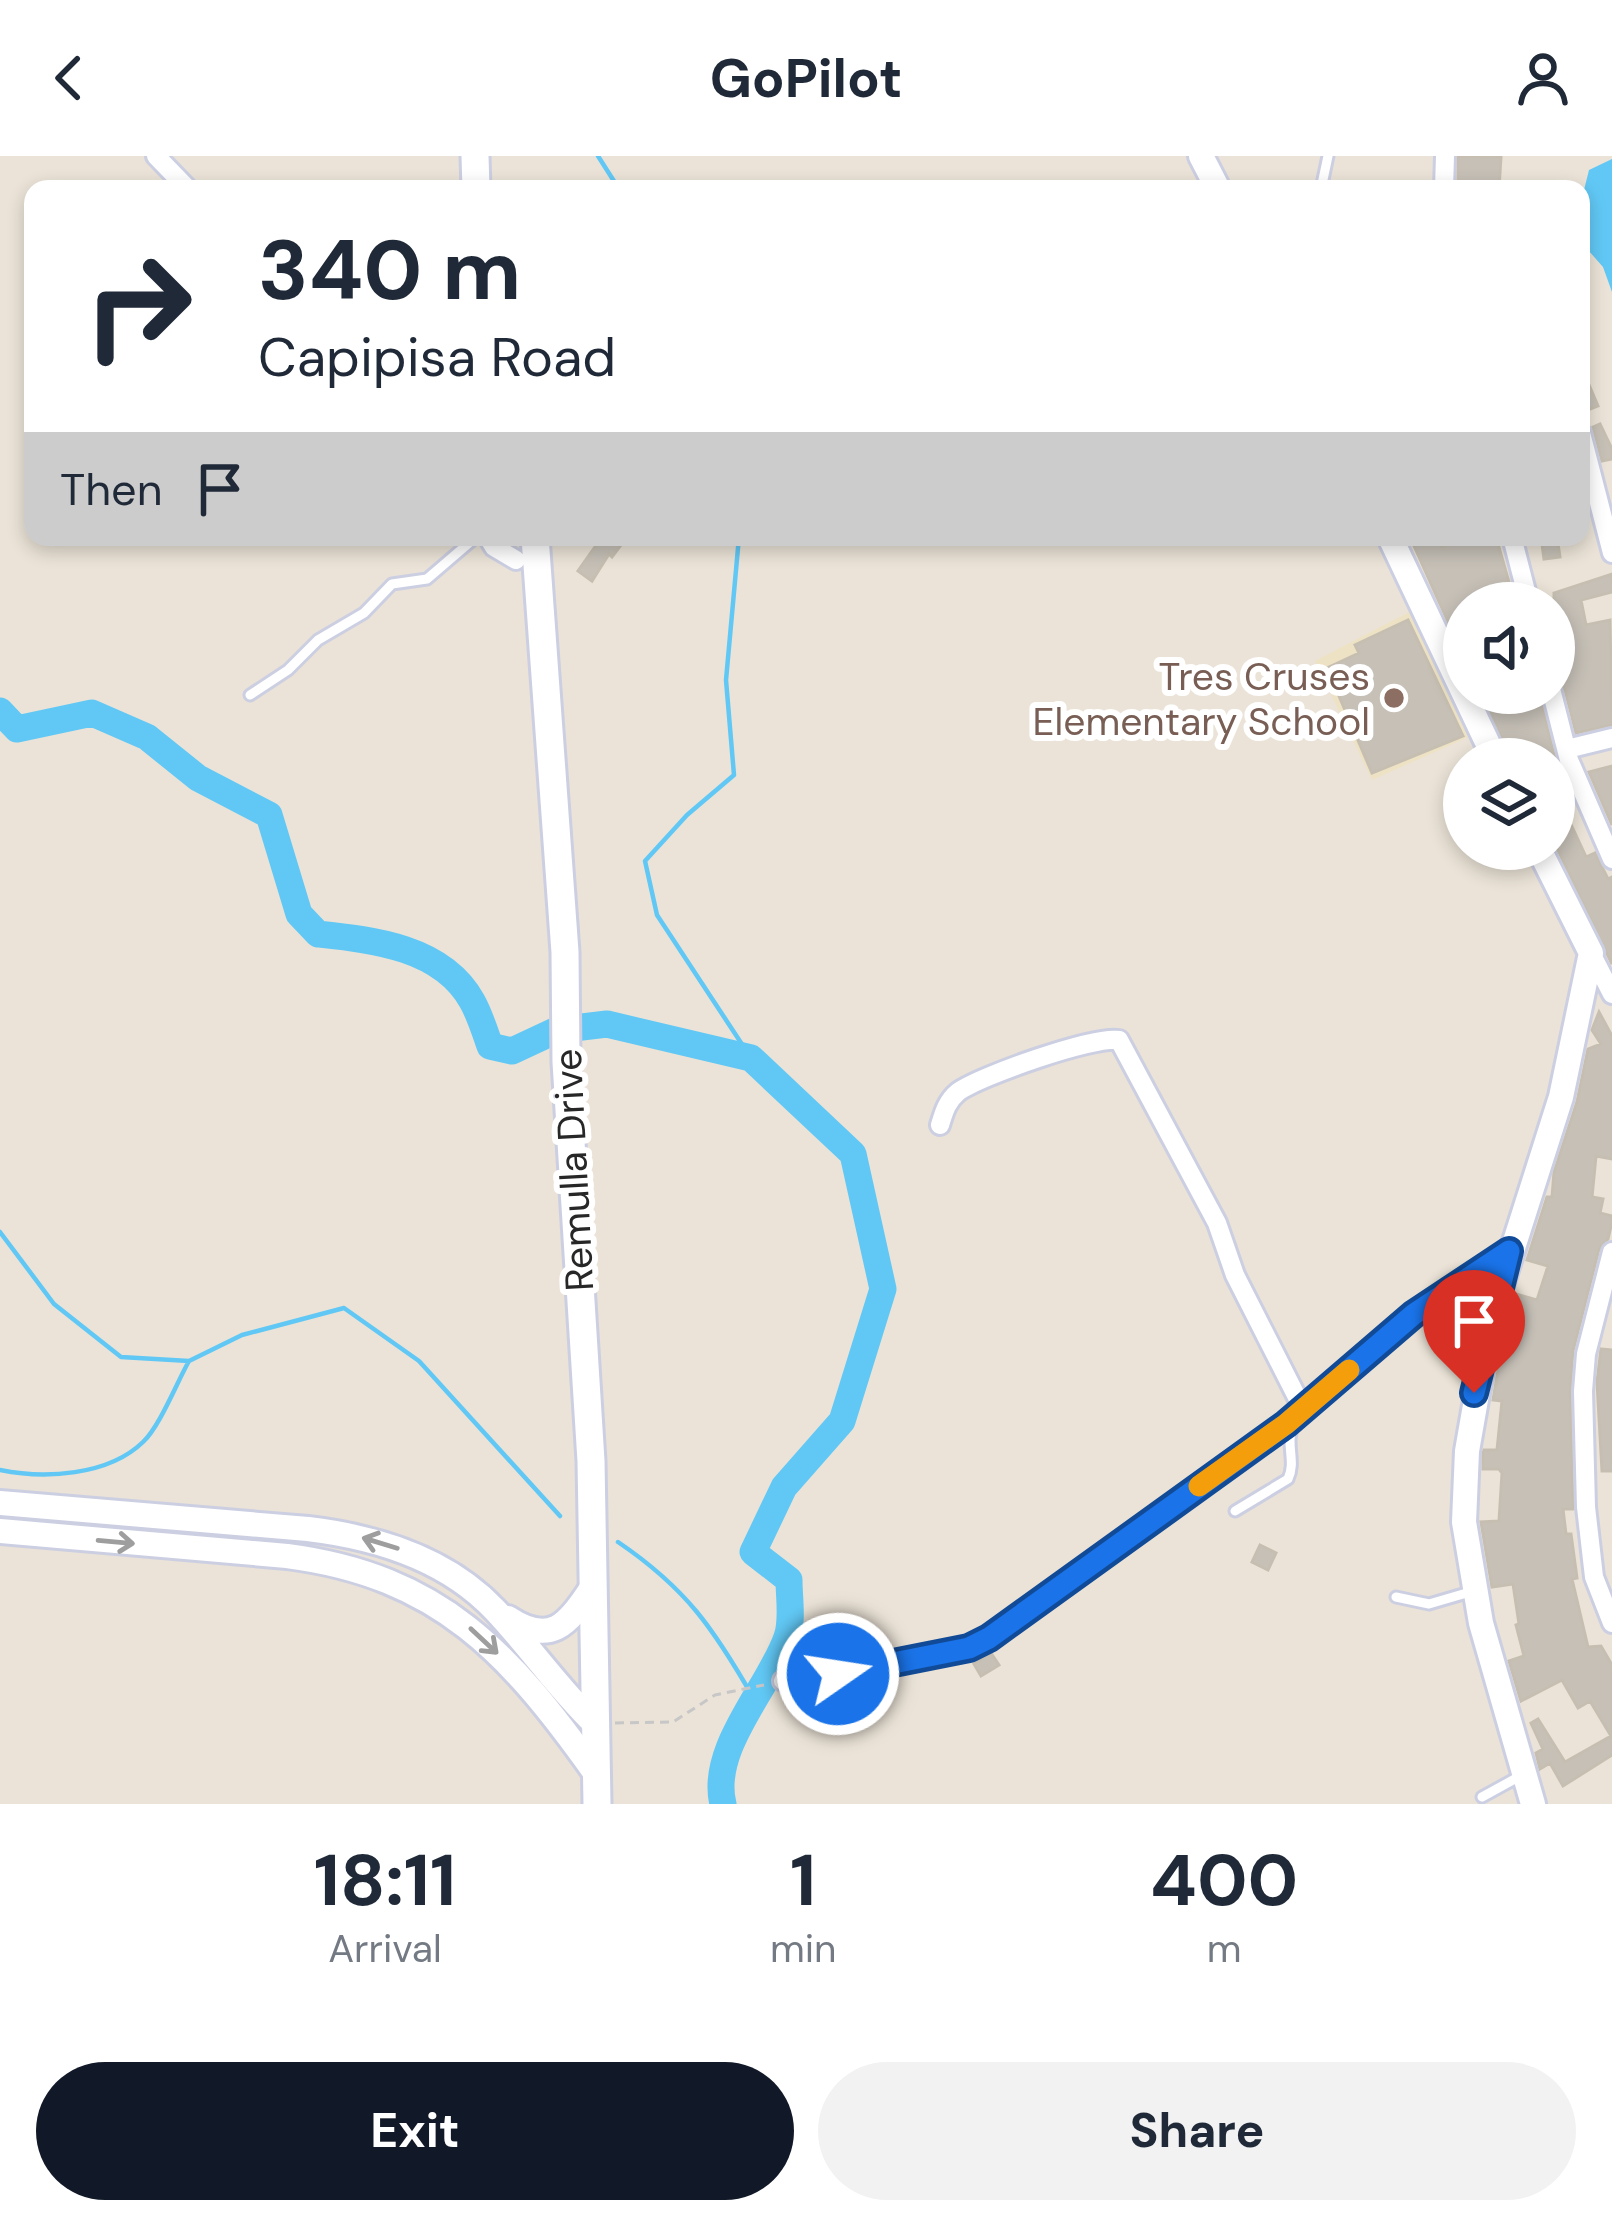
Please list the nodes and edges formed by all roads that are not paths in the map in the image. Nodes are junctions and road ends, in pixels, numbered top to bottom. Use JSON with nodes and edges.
{"nodes":[{"id":1,"x":156,"y":156,"type":"edge"},
{"id":2,"x":179,"y":180,"type":"edge"},
{"id":3,"x":1590,"y":468,"type":"edge"},
{"id":4,"x":465,"y":546,"type":"edge"},
{"id":5,"x":493,"y":546,"type":"edge"},
{"id":6,"x":536,"y":546,"type":"edge"},
{"id":7,"x":1394,"y":546,"type":"edge"},
{"id":8,"x":1514,"y":546,"type":"edge"},
{"id":9,"x":1612,"y":553,"type":"edge"},
{"id":10,"x":516,"y":560,"type":"dead end"},
{"id":11,"x":1524,"y":582,"type":"edge"},
{"id":12,"x":250,"y":695,"type":"dead end"},
{"id":13,"x":1485,"y":738,"type":"edge"},
{"id":14,"x":1612,"y":738,"type":"edge"},
{"id":15,"x":1575,"y":754,"type":"edge"},
{"id":16,"x":1575,"y":783,"type":"edge"},
{"id":17,"x":1612,"y":859,"type":"edge"},
{"id":18,"x":1550,"y":870,"type":"edge"},
{"id":19,"x":1591,"y":952,"type":"junction"},
{"id":20,"x":1612,"y":994,"type":"edge"},
{"id":21,"x":940,"y":1125,"type":"dead end"},
{"id":22,"x":1509,"y":1251,"type":"junction"},
{"id":23,"x":1612,"y":1252,"type":"edge"},
{"id":24,"x":1304,"y":1409,"type":"junction"},
{"id":25,"x":0,"y":1504,"type":"edge"},
{"id":26,"x":1235,"y":1511,"type":"dead end"},
{"id":27,"x":0,"y":1531,"type":"edge"},
{"id":28,"x":590,"y":1588,"type":"junction"},
{"id":29,"x":1476,"y":1590,"type":"junction"},
{"id":30,"x":1396,"y":1597,"type":"dead end"},
{"id":31,"x":494,"y":1609,"type":"junction"},
{"id":32,"x":1612,"y":1623,"type":"edge"},
{"id":33,"x":783,"y":1681,"type":"road end"},
{"id":34,"x":594,"y":1724,"type":"junction"},
{"id":35,"x":596,"y":1774,"type":"junction"},
{"id":36,"x":1522,"y":1775,"type":"junction"},
{"id":37,"x":1482,"y":1797,"type":"dead end"},
{"id":38,"x":597,"y":1804,"type":"edge"},
{"id":39,"x":1533,"y":1804,"type":"edge"}],
"edges":[{"from":1,"to":2,"type":"street"},
{"from":3,"to":9,"type":"street"},
{"from":4,"to":12,"type":"lane"},
{"from":5,"to":10,"type":"street"},
{"from":6,"to":28,"type":"main road","name":"Remulla Drive"},
{"from":7,"to":13,"type":"street"},
{"from":8,"to":11,"type":"street"},
{"from":14,"to":15,"type":"street"},
{"from":16,"to":17,"type":"street"},
{"from":18,"to":19,"type":"street"},
{"from":19,"to":20,"type":"street"},
{"from":19,"to":22,"type":"street"},
{"from":21,"to":24,"type":"street"},
{"from":22,"to":24,"type":"street"},
{"from":22,"to":29,"type":"street"},
{"from":23,"to":32,"type":"street"},
{"from":24,"to":26,"type":"lane"},
{"from":24,"to":33,"type":"street"},
{"from":31,"to":25,"type":"street","one_way":true},
{"from":27,"to":35,"type":"street","one_way":true},
{"from":28,"to":31,"type":"street"},
{"from":28,"to":34,"type":"main road","name":"Remulla Drive"},
{"from":29,"to":30,"type":"lane"},
{"from":29,"to":36,"type":"street"},
{"from":31,"to":34,"type":"street"},
{"from":34,"to":35,"type":"main road","name":"Remulla Drive"},
{"from":35,"to":38,"type":"main road","name":"Remulla Drive"},
{"from":36,"to":37,"type":"lane"},
{"from":36,"to":39,"type":"street"}]}
